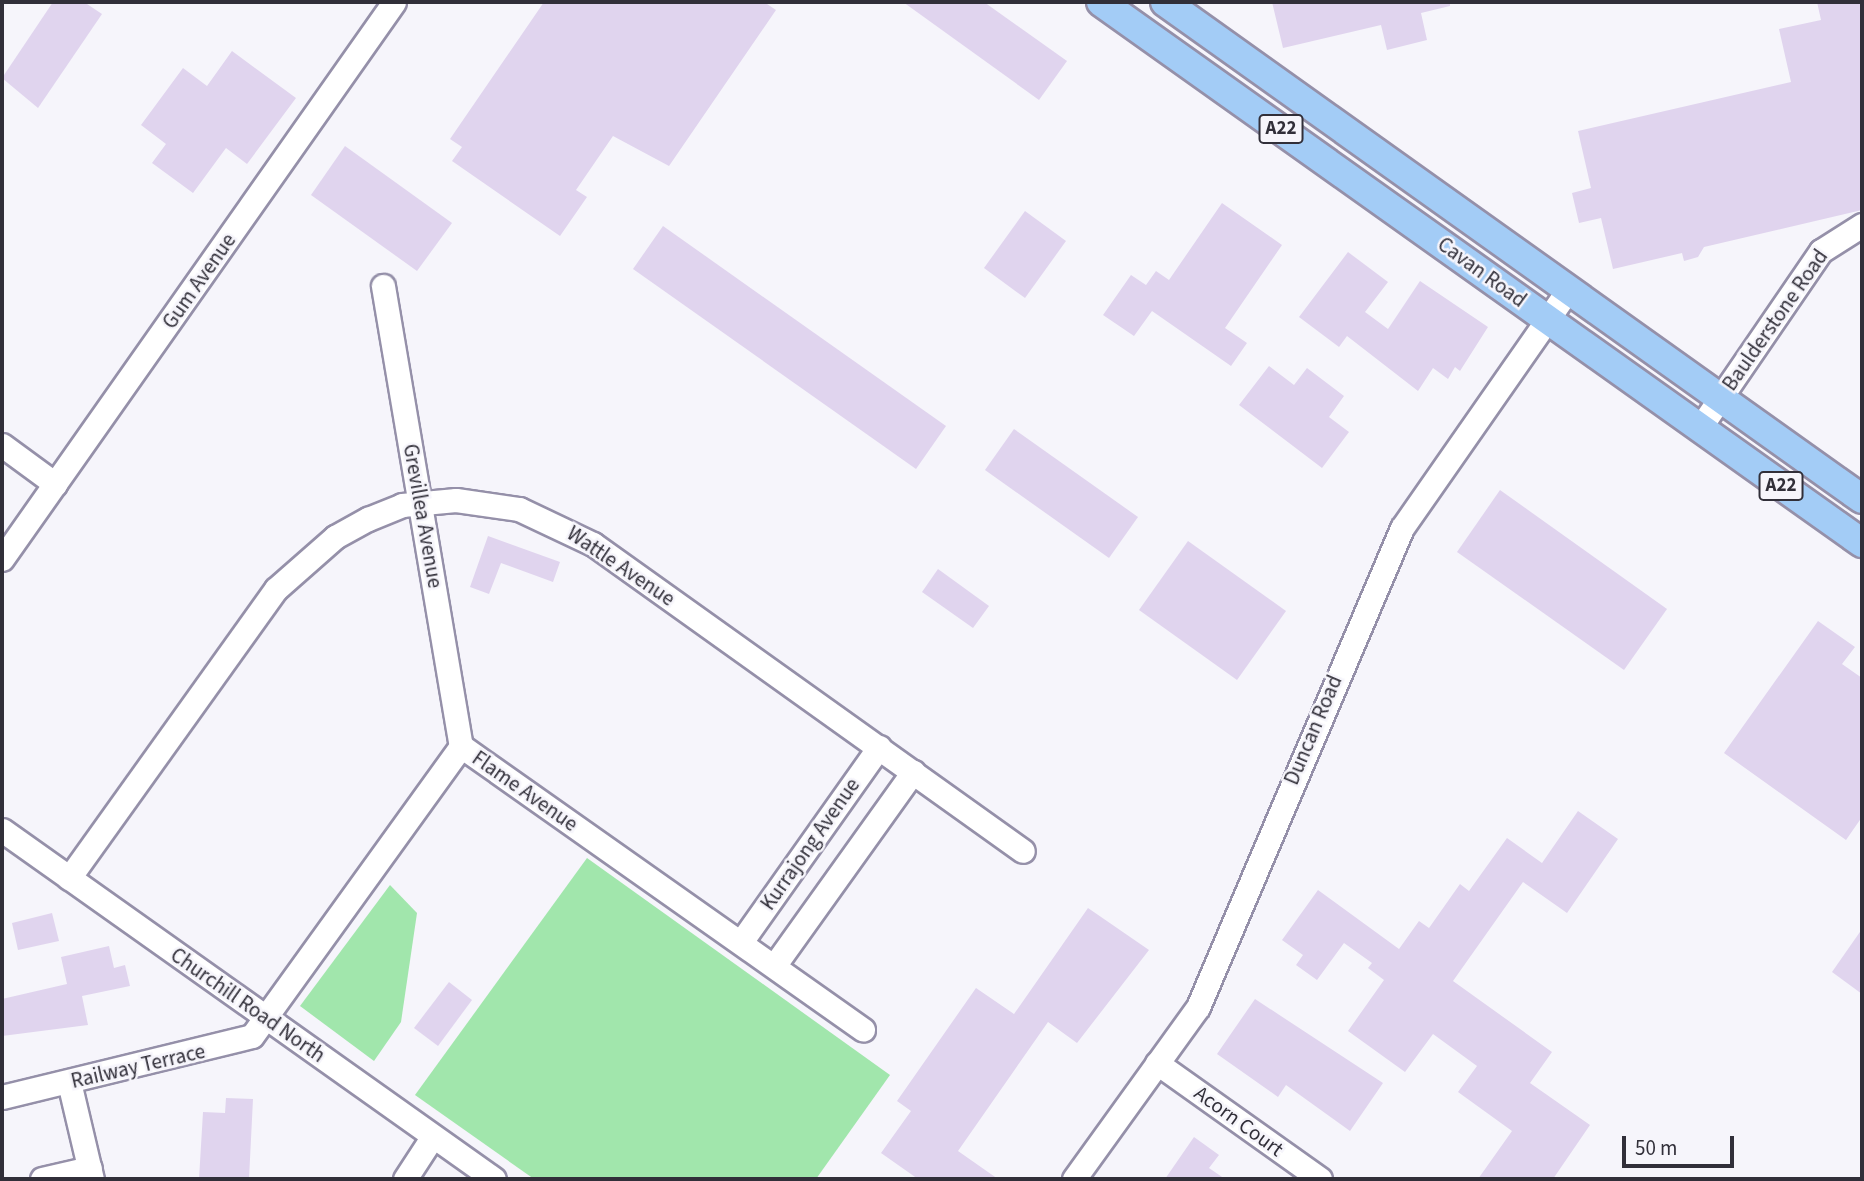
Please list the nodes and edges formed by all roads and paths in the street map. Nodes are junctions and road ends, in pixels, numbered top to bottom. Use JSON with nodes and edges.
{"nodes":[{"id":1,"x":394,"y":2,"type":"edge"},
{"id":2,"x":1101,"y":2,"type":"edge"},
{"id":3,"x":1165,"y":2,"type":"edge"},
{"id":4,"x":1862,"y":225,"type":"edge"},
{"id":5,"x":383,"y":286,"type":"dead end"},
{"id":6,"x":1568,"y":290,"type":"junction"},
{"id":7,"x":1548,"y":320,"type":"junction"},
{"id":8,"x":1721,"y":398,"type":"junction"},
{"id":9,"x":1699,"y":429,"type":"junction"},
{"id":10,"x":2,"y":445,"type":"edge"},
{"id":11,"x":55,"y":484,"type":"junction"},
{"id":12,"x":1862,"y":499,"type":"edge"},
{"id":13,"x":421,"y":502,"type":"junction"},
{"id":14,"x":1862,"y":543,"type":"edge"},
{"id":15,"x":2,"y":559,"type":"edge"},
{"id":16,"x":461,"y":746,"type":"junction"},
{"id":17,"x":879,"y":747,"type":"junction"},
{"id":18,"x":913,"y":772,"type":"junction"},
{"id":19,"x":2,"y":830,"type":"edge"},
{"id":20,"x":1023,"y":851,"type":"dead end"},
{"id":21,"x":69,"y":878,"type":"junction"},
{"id":22,"x":741,"y":942,"type":"junction"},
{"id":23,"x":774,"y":966,"type":"junction"},
{"id":24,"x":266,"y":1019,"type":"junction"},
{"id":25,"x":863,"y":1030,"type":"dead end"},
{"id":26,"x":1157,"y":1063,"type":"junction"},
{"id":27,"x":69,"y":1082,"type":"junction"},
{"id":28,"x":2,"y":1097,"type":"edge"},
{"id":29,"x":433,"y":1136,"type":"junction"},
{"id":30,"x":91,"y":1174,"type":"edge"},
{"id":31,"x":42,"y":1179,"type":"edge"},
{"id":32,"x":405,"y":1179,"type":"edge"},
{"id":33,"x":494,"y":1179,"type":"edge"},
{"id":34,"x":1074,"y":1179,"type":"edge"},
{"id":35,"x":1320,"y":1179,"type":"edge"}],
"edges":[{"from":1,"to":11,"type":"street","name":"Gum Avenue"},
{"from":2,"to":7,"type":"main road","name":"Cavan Road","number":"A22"},
{"from":3,"to":6,"type":"main road","name":"Cavan Road","number":"A22"},
{"from":4,"to":8,"type":"street","name":"Baulderstone Road"},
{"from":5,"to":13,"type":"street","name":"Grevillea Avenue"},
{"from":6,"to":7,"type":"street","name":"Duncan Road"},
{"from":6,"to":8,"type":"main road","name":"Cavan Road","number":"A22"},
{"from":7,"to":9,"type":"main road","name":"Cavan Road","number":"A22"},
{"from":7,"to":26,"type":"street","name":"Duncan Road"},
{"from":8,"to":9,"type":"street","name":"Baulderstone Road"},
{"from":8,"to":12,"type":"main road","name":"Cavan Road","number":"A22"},
{"from":9,"to":14,"type":"main road","name":"Cavan Road","number":"A22"},
{"from":10,"to":11,"type":"street"},
{"from":11,"to":15,"type":"street","name":"Gum Avenue"},
{"from":13,"to":16,"type":"street","name":"Grevillea Avenue"},
{"from":13,"to":17,"type":"street","name":"Wattle Avenue"},
{"from":13,"to":21,"type":"street","name":"Wattle Avenue"},
{"from":16,"to":22,"type":"street","name":"Flame Avenue"},
{"from":16,"to":24,"type":"street","name":"Flame Avenue"},
{"from":17,"to":18,"type":"street","name":"Wattle Avenue"},
{"from":17,"to":22,"type":"street","name":"Kurrajong Avenue"},
{"from":18,"to":20,"type":"street","name":"Wattle Avenue"},
{"from":18,"to":23,"type":"street","name":"Kurrajong Avenue"},
{"from":19,"to":21,"type":"street","name":"Churchill Road North"},
{"from":21,"to":24,"type":"street","name":"Churchill Road North"},
{"from":22,"to":23,"type":"street","name":"Flame Avenue"},
{"from":23,"to":25,"type":"street","name":"Flame Avenue"},
{"from":24,"to":27,"type":"street","name":"Railway Terrace"},
{"from":24,"to":29,"type":"street","name":"Churchill Road North"},
{"from":26,"to":34,"type":"street","name":"Duncan Road"},
{"from":26,"to":35,"type":"street","name":"Acorn Court"},
{"from":27,"to":28,"type":"street","name":"Railway Terrace"},
{"from":27,"to":30,"type":"street"},
{"from":29,"to":32,"type":"street"},
{"from":29,"to":33,"type":"street","name":"Churchill Road North"},
{"from":30,"to":31,"type":"street"}]}
